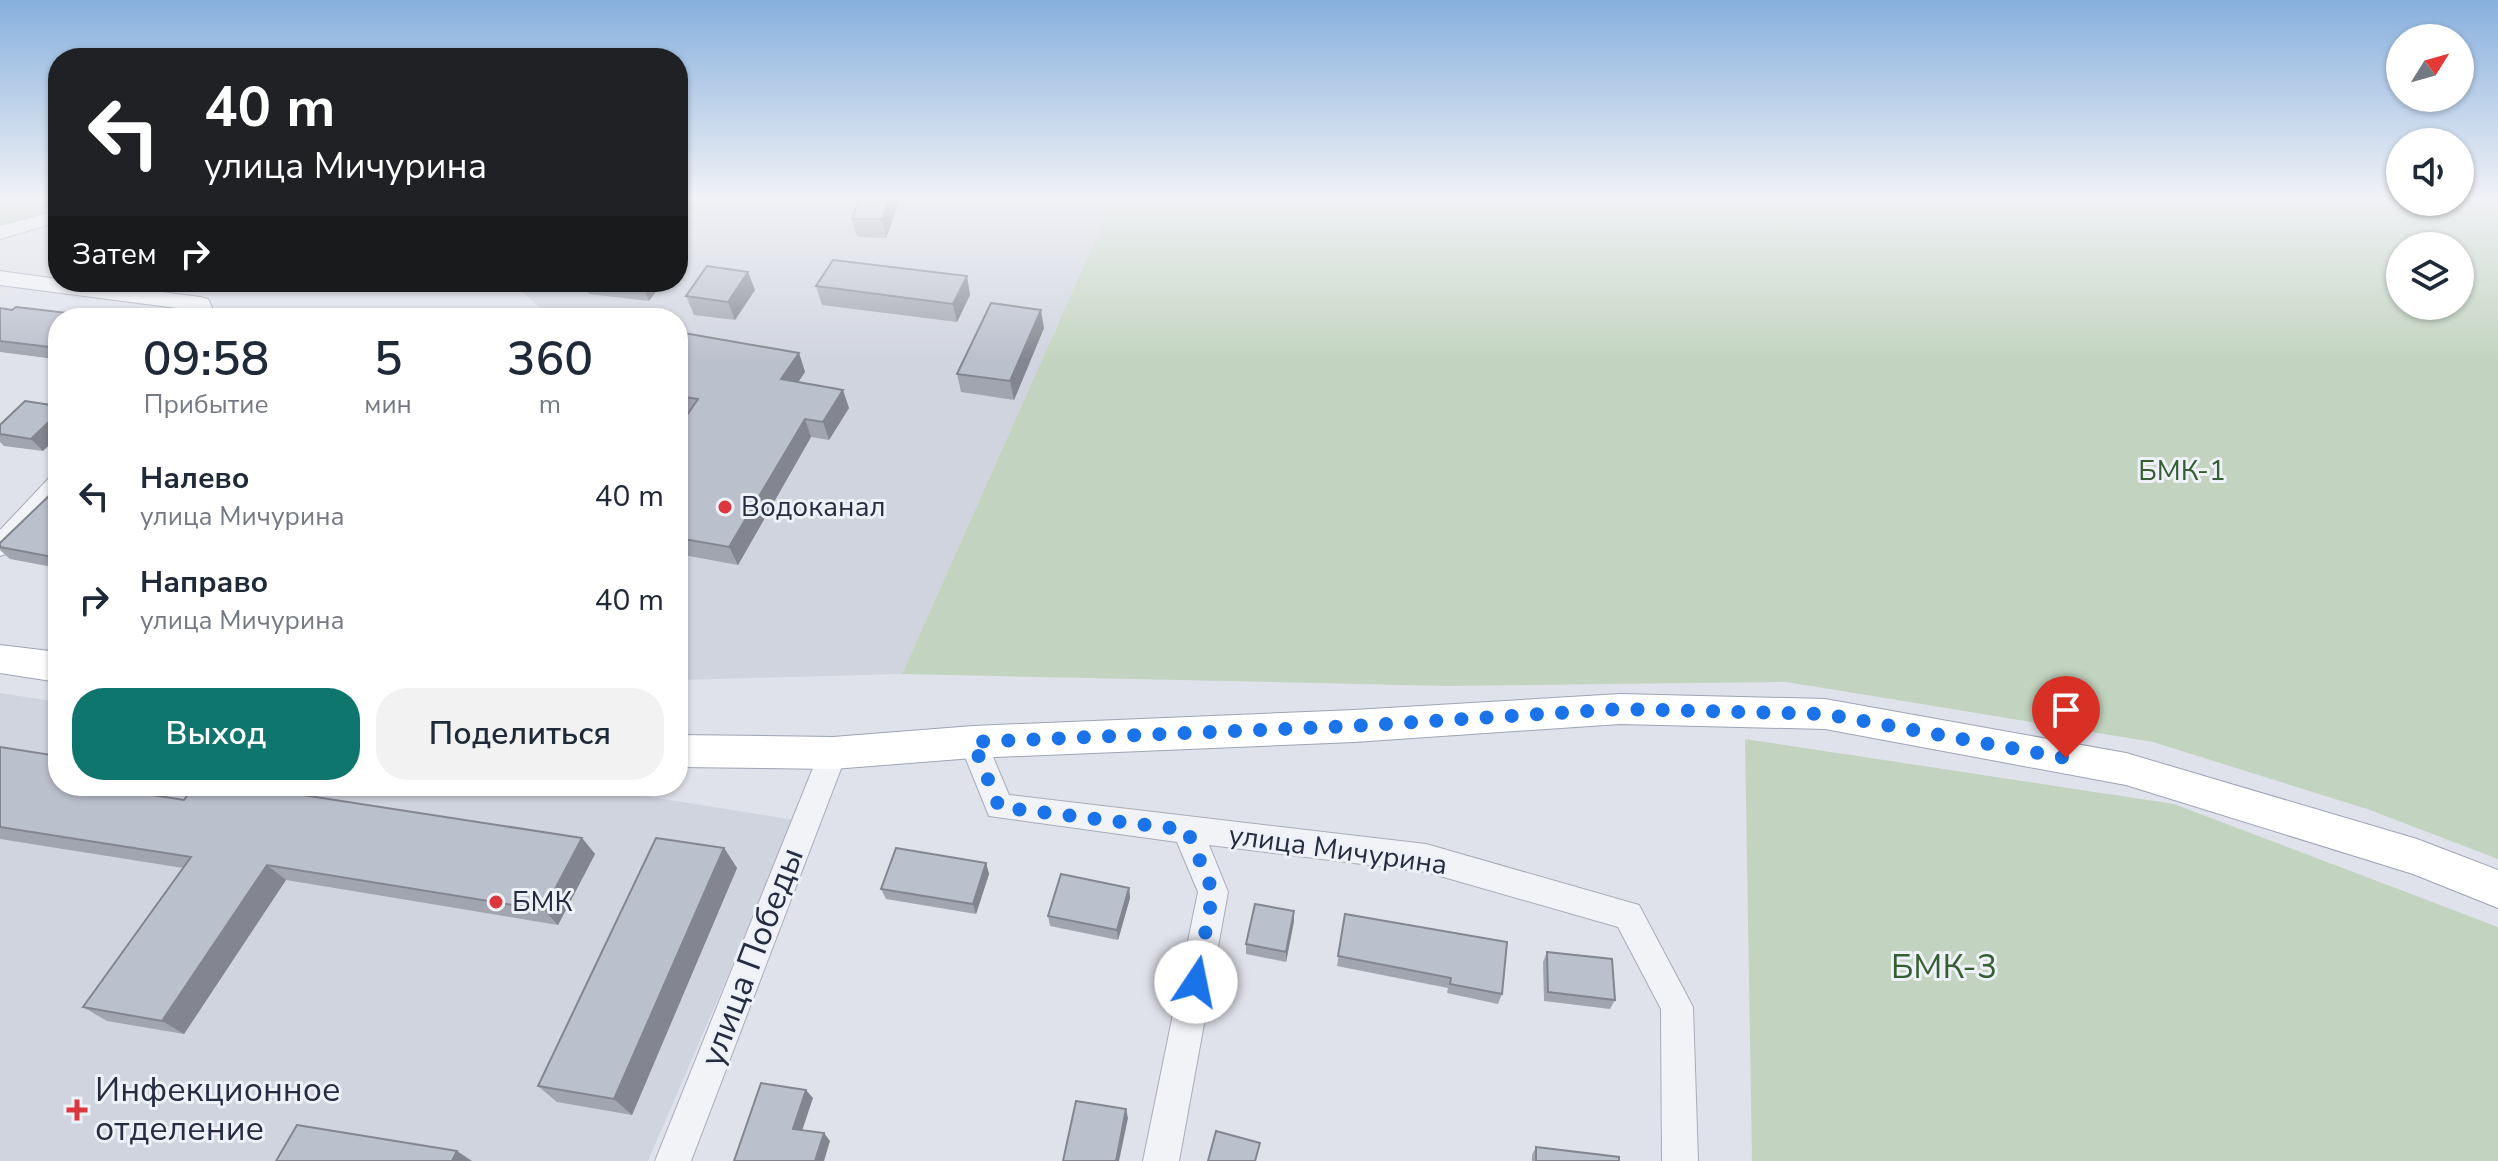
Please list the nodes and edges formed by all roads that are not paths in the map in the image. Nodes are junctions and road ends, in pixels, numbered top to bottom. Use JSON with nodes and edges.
{"nodes":[{"id":1,"x":0,"y":278,"type":"edge"},
{"id":2,"x":48,"y":284,"type":"edge"},
{"id":3,"x":108,"y":292,"type":"edge"},
{"id":4,"x":202,"y":308,"type":"edge"},
{"id":5,"x":48,"y":495,"type":"edge"},
{"id":6,"x":0,"y":546,"type":"edge"},
{"id":7,"x":0,"y":659,"type":"edge"},
{"id":8,"x":48,"y":666,"type":"edge"},
{"id":9,"x":973,"y":742,"type":"junction"},
{"id":10,"x":688,"y":751,"type":"edge"},
{"id":11,"x":833,"y":753,"type":"junction"},
{"id":12,"x":1187,"y":830,"type":"junction"},
{"id":13,"x":2498,"y":889,"type":"edge"},
{"id":14,"x":673,"y":1161,"type":"edge"},
{"id":15,"x":1161,"y":1161,"type":"edge"},
{"id":16,"x":1680,"y":1161,"type":"edge"}],
"edges":[{"from":1,"to":2,"type":"street"},
{"from":3,"to":4,"type":"street"},
{"from":5,"to":6,"type":"street"},
{"from":7,"to":8,"type":"main road"},
{"from":9,"to":11,"type":"main road"},
{"from":9,"to":12,"type":"street","name":"улица Мичурина"},
{"from":9,"to":13,"type":"main road"},
{"from":10,"to":11,"type":"main road"},
{"from":11,"to":14,"type":"street","name":"улица Победы"},
{"from":12,"to":15,"type":"street"},
{"from":12,"to":16,"type":"street","name":"улица Мичурина"}]}
